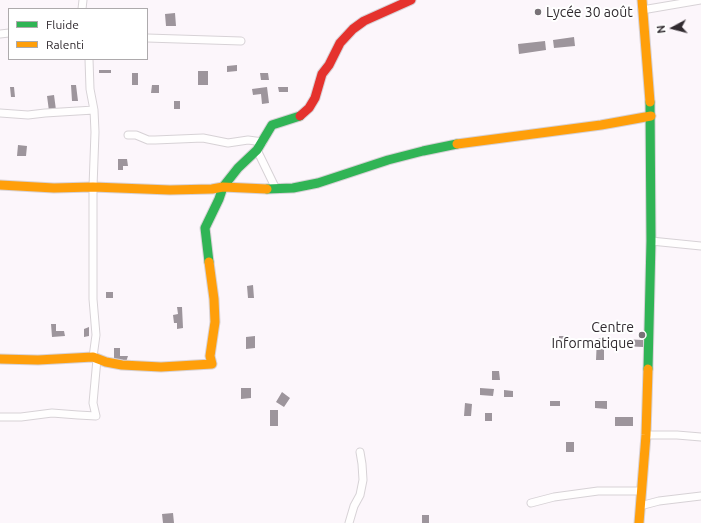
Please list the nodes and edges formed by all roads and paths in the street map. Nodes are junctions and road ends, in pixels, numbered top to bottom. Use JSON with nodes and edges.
{"nodes":[{"id":1,"x":411,"y":0,"type":"edge"},
{"id":2,"x":642,"y":0,"type":"edge"},
{"id":3,"x":701,"y":0,"type":"edge"},
{"id":4,"x":642,"y":10,"type":"junction"},
{"id":5,"x":148,"y":38,"type":"edge"},
{"id":6,"x":241,"y":41,"type":"dead end"},
{"id":7,"x":90,"y":60,"type":"edge"},
{"id":8,"x":94,"y":110,"type":"junction"},
{"id":9,"x":0,"y":113,"type":"edge"},
{"id":10,"x":651,"y":116,"type":"junction"},
{"id":11,"x":128,"y":135,"type":"dead end"},
{"id":12,"x":263,"y":142,"type":"junction"},
{"id":13,"x":257,"y":150,"type":"junction"},
{"id":14,"x":0,"y":185,"type":"edge"},
{"id":15,"x":93,"y":187,"type":"junction"},
{"id":16,"x":223,"y":188,"type":"junction"},
{"id":17,"x":276,"y":189,"type":"junction"},
{"id":18,"x":651,"y":241,"type":"junction"},
{"id":19,"x":701,"y":246,"type":"edge"},
{"id":20,"x":95,"y":358,"type":"junction"},
{"id":21,"x":0,"y":359,"type":"edge"},
{"id":22,"x":0,"y":417,"type":"edge"},
{"id":23,"x":646,"y":435,"type":"junction"},
{"id":24,"x":701,"y":437,"type":"edge"},
{"id":25,"x":360,"y":452,"type":"dead end"},
{"id":26,"x":641,"y":491,"type":"junction"},
{"id":27,"x":701,"y":496,"type":"edge"},
{"id":28,"x":531,"y":503,"type":"dead end"},
{"id":29,"x":640,"y":506,"type":"junction"},
{"id":30,"x":349,"y":523,"type":"edge"},
{"id":31,"x":639,"y":523,"type":"edge"}],
"edges":[{"from":1,"to":12,"type":"street"},
{"from":2,"to":4,"type":"street"},
{"from":3,"to":4,"type":"street"},
{"from":4,"to":10,"type":"street"},
{"from":5,"to":6,"type":"street"},
{"from":7,"to":8,"type":"street"},
{"from":8,"to":9,"type":"street"},
{"from":8,"to":15,"type":"street"},
{"from":10,"to":17,"type":"street"},
{"from":10,"to":18,"type":"street"},
{"from":11,"to":12,"type":"street"},
{"from":12,"to":13,"type":"street"},
{"from":13,"to":16,"type":"street"},
{"from":13,"to":17,"type":"street"},
{"from":14,"to":15,"type":"street"},
{"from":15,"to":16,"type":"street"},
{"from":15,"to":20,"type":"street"},
{"from":16,"to":17,"type":"street"},
{"from":16,"to":20,"type":"street"},
{"from":18,"to":19,"type":"street"},
{"from":18,"to":23,"type":"street"},
{"from":20,"to":21,"type":"street"},
{"from":20,"to":22,"type":"street"},
{"from":23,"to":24,"type":"street"},
{"from":23,"to":26,"type":"street"},
{"from":25,"to":30,"type":"street"},
{"from":26,"to":28,"type":"street"},
{"from":26,"to":29,"type":"street"},
{"from":27,"to":29,"type":"street"},
{"from":29,"to":31,"type":"street"}]}
